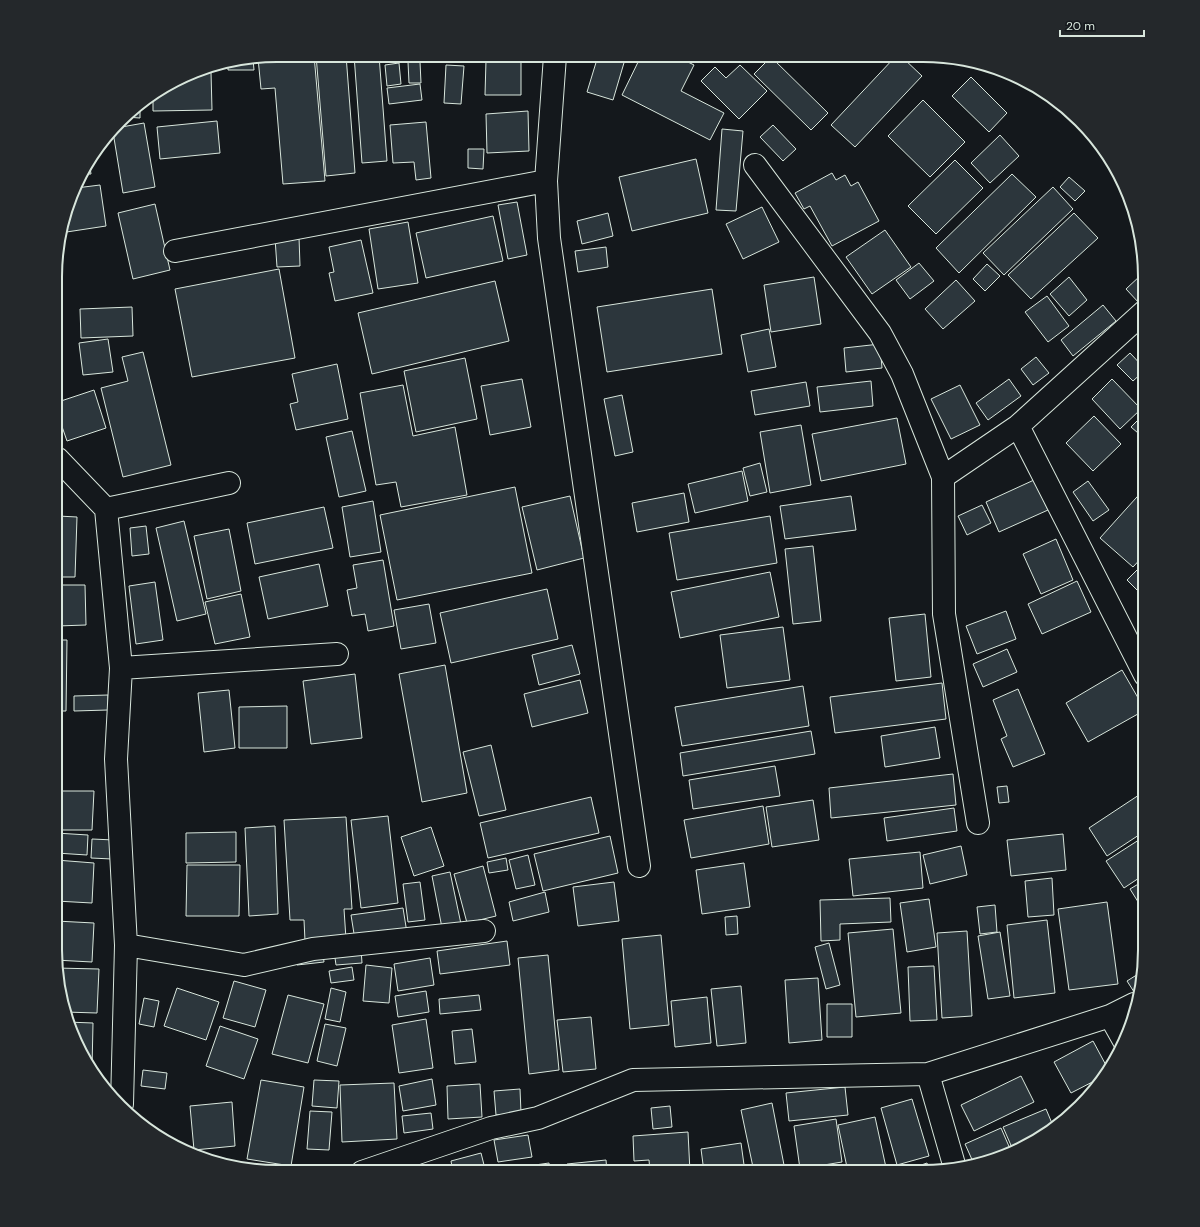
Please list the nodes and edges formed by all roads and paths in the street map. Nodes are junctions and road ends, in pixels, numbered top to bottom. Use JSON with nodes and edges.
{"nodes":[{"id":1,"x":555,"y":62,"type":"edge"},
{"id":2,"x":755,"y":165,"type":"dead end"},
{"id":3,"x":546,"y":182,"type":"junction"},
{"id":4,"x":174,"y":251,"type":"dead end"},
{"id":5,"x":1138,"y":316,"type":"edge"},
{"id":6,"x":1018,"y":426,"type":"junction"},
{"id":7,"x":62,"y":463,"type":"edge"},
{"id":8,"x":943,"y":477,"type":"junction"},
{"id":9,"x":229,"y":483,"type":"dead end"},
{"id":10,"x":106,"y":509,"type":"junction"},
{"id":11,"x":337,"y":654,"type":"dead end"},
{"id":12,"x":1138,"y":663,"type":"edge"},
{"id":13,"x":120,"y":668,"type":"junction"},
{"id":14,"x":978,"y":823,"type":"dead end"},
{"id":15,"x":639,"y":866,"type":"dead end"},
{"id":16,"x":484,"y":931,"type":"dead end"},
{"id":17,"x":126,"y":945,"type":"junction"},
{"id":18,"x":1131,"y":1006,"type":"edge"},
{"id":19,"x":1110,"y":1016,"type":"junction"},
{"id":20,"x":1121,"y":1035,"type":"edge"},
{"id":21,"x":928,"y":1074,"type":"junction"},
{"id":22,"x":122,"y":1099,"type":"edge"},
{"id":23,"x":953,"y":1163,"type":"edge"},
{"id":24,"x":383,"y":1165,"type":"edge"}],
"edges":[{"from":1,"to":3,"type":"street"},
{"from":2,"to":8,"type":"street"},
{"from":3,"to":4,"type":"street"},
{"from":3,"to":15,"type":"street"},
{"from":5,"to":6,"type":"street"},
{"from":6,"to":8,"type":"street"},
{"from":6,"to":12,"type":"street"},
{"from":7,"to":10,"type":"street"},
{"from":8,"to":14,"type":"street"},
{"from":9,"to":10,"type":"street"},
{"from":10,"to":13,"type":"street"},
{"from":11,"to":13,"type":"street"},
{"from":13,"to":17,"type":"street"},
{"from":16,"to":17,"type":"street"},
{"from":17,"to":22,"type":"street"},
{"from":18,"to":19,"type":"street"},
{"from":19,"to":20,"type":"street"},
{"from":19,"to":21,"type":"street"},
{"from":21,"to":23,"type":"street"},
{"from":21,"to":24,"type":"street"}]}
